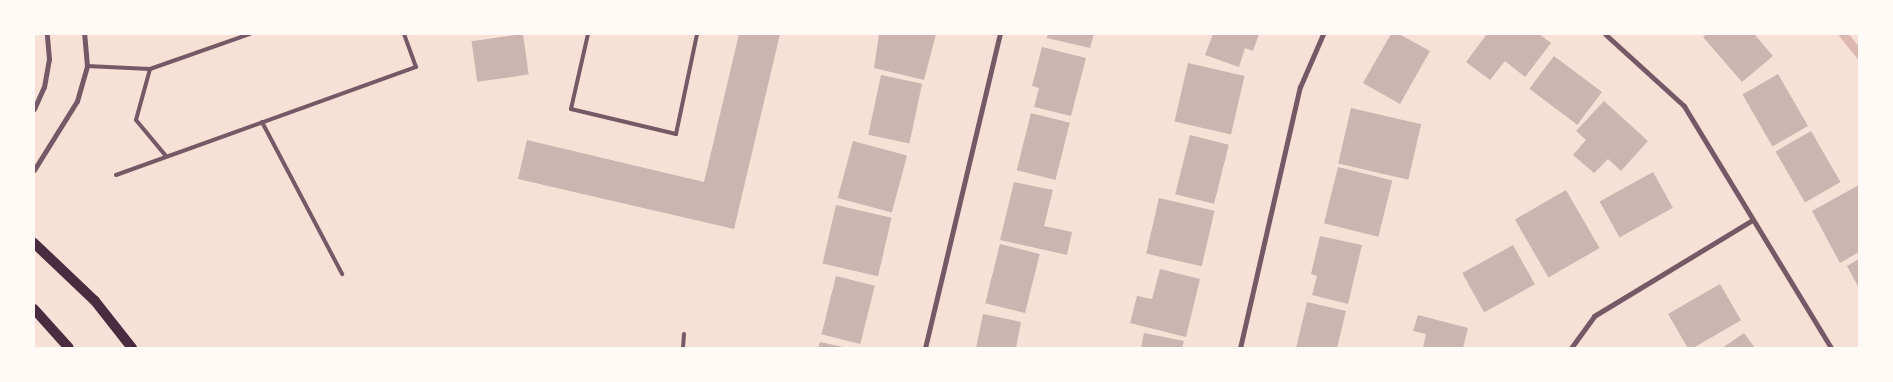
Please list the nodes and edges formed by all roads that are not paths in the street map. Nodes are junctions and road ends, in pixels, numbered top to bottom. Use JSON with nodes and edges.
{"nodes":[{"id":1,"x":47,"y":34,"type":"edge"},
{"id":2,"x":84,"y":34,"type":"edge"},
{"id":3,"x":250,"y":34,"type":"edge"},
{"id":4,"x":404,"y":34,"type":"edge"},
{"id":5,"x":588,"y":34,"type":"edge"},
{"id":6,"x":697,"y":34,"type":"edge"},
{"id":7,"x":1000,"y":34,"type":"edge"},
{"id":8,"x":1323,"y":34,"type":"edge"},
{"id":9,"x":1605,"y":34,"type":"edge"},
{"id":10,"x":87,"y":66,"type":"junction"},
{"id":11,"x":150,"y":69,"type":"junction"},
{"id":12,"x":34,"y":109,"type":"edge"},
{"id":13,"x":262,"y":122,"type":"junction"},
{"id":14,"x":166,"y":156,"type":"junction"},
{"id":15,"x":34,"y":170,"type":"edge"},
{"id":16,"x":116,"y":175,"type":"dead end"},
{"id":17,"x":1751,"y":221,"type":"junction"},
{"id":18,"x":34,"y":243,"type":"edge"},
{"id":19,"x":342,"y":274,"type":"dead end"},
{"id":20,"x":34,"y":309,"type":"edge"},
{"id":21,"x":684,"y":334,"type":"dead end"},
{"id":22,"x":68,"y":348,"type":"edge"},
{"id":23,"x":132,"y":348,"type":"edge"},
{"id":24,"x":683,"y":348,"type":"edge"},
{"id":25,"x":925,"y":348,"type":"edge"},
{"id":26,"x":1240,"y":348,"type":"edge"},
{"id":27,"x":1571,"y":348,"type":"edge"},
{"id":28,"x":1831,"y":348,"type":"edge"}],
"edges":[{"from":1,"to":12,"type":"street"},
{"from":2,"to":10,"type":"street"},
{"from":3,"to":11,"type":"lane"},
{"from":4,"to":13,"type":"lane"},
{"from":5,"to":6,"type":"lane"},
{"from":7,"to":25,"type":"street"},
{"from":8,"to":26,"type":"street"},
{"from":9,"to":17,"type":"street"},
{"from":10,"to":11,"type":"lane"},
{"from":10,"to":15,"type":"street"},
{"from":11,"to":14,"type":"lane"},
{"from":13,"to":14,"type":"lane"},
{"from":13,"to":19,"type":"lane"},
{"from":14,"to":16,"type":"lane"},
{"from":17,"to":27,"type":"street"},
{"from":17,"to":28,"type":"street"},
{"from":18,"to":23,"type":"main road"},
{"from":20,"to":22,"type":"main road"},
{"from":21,"to":24,"type":"lane"}]}
